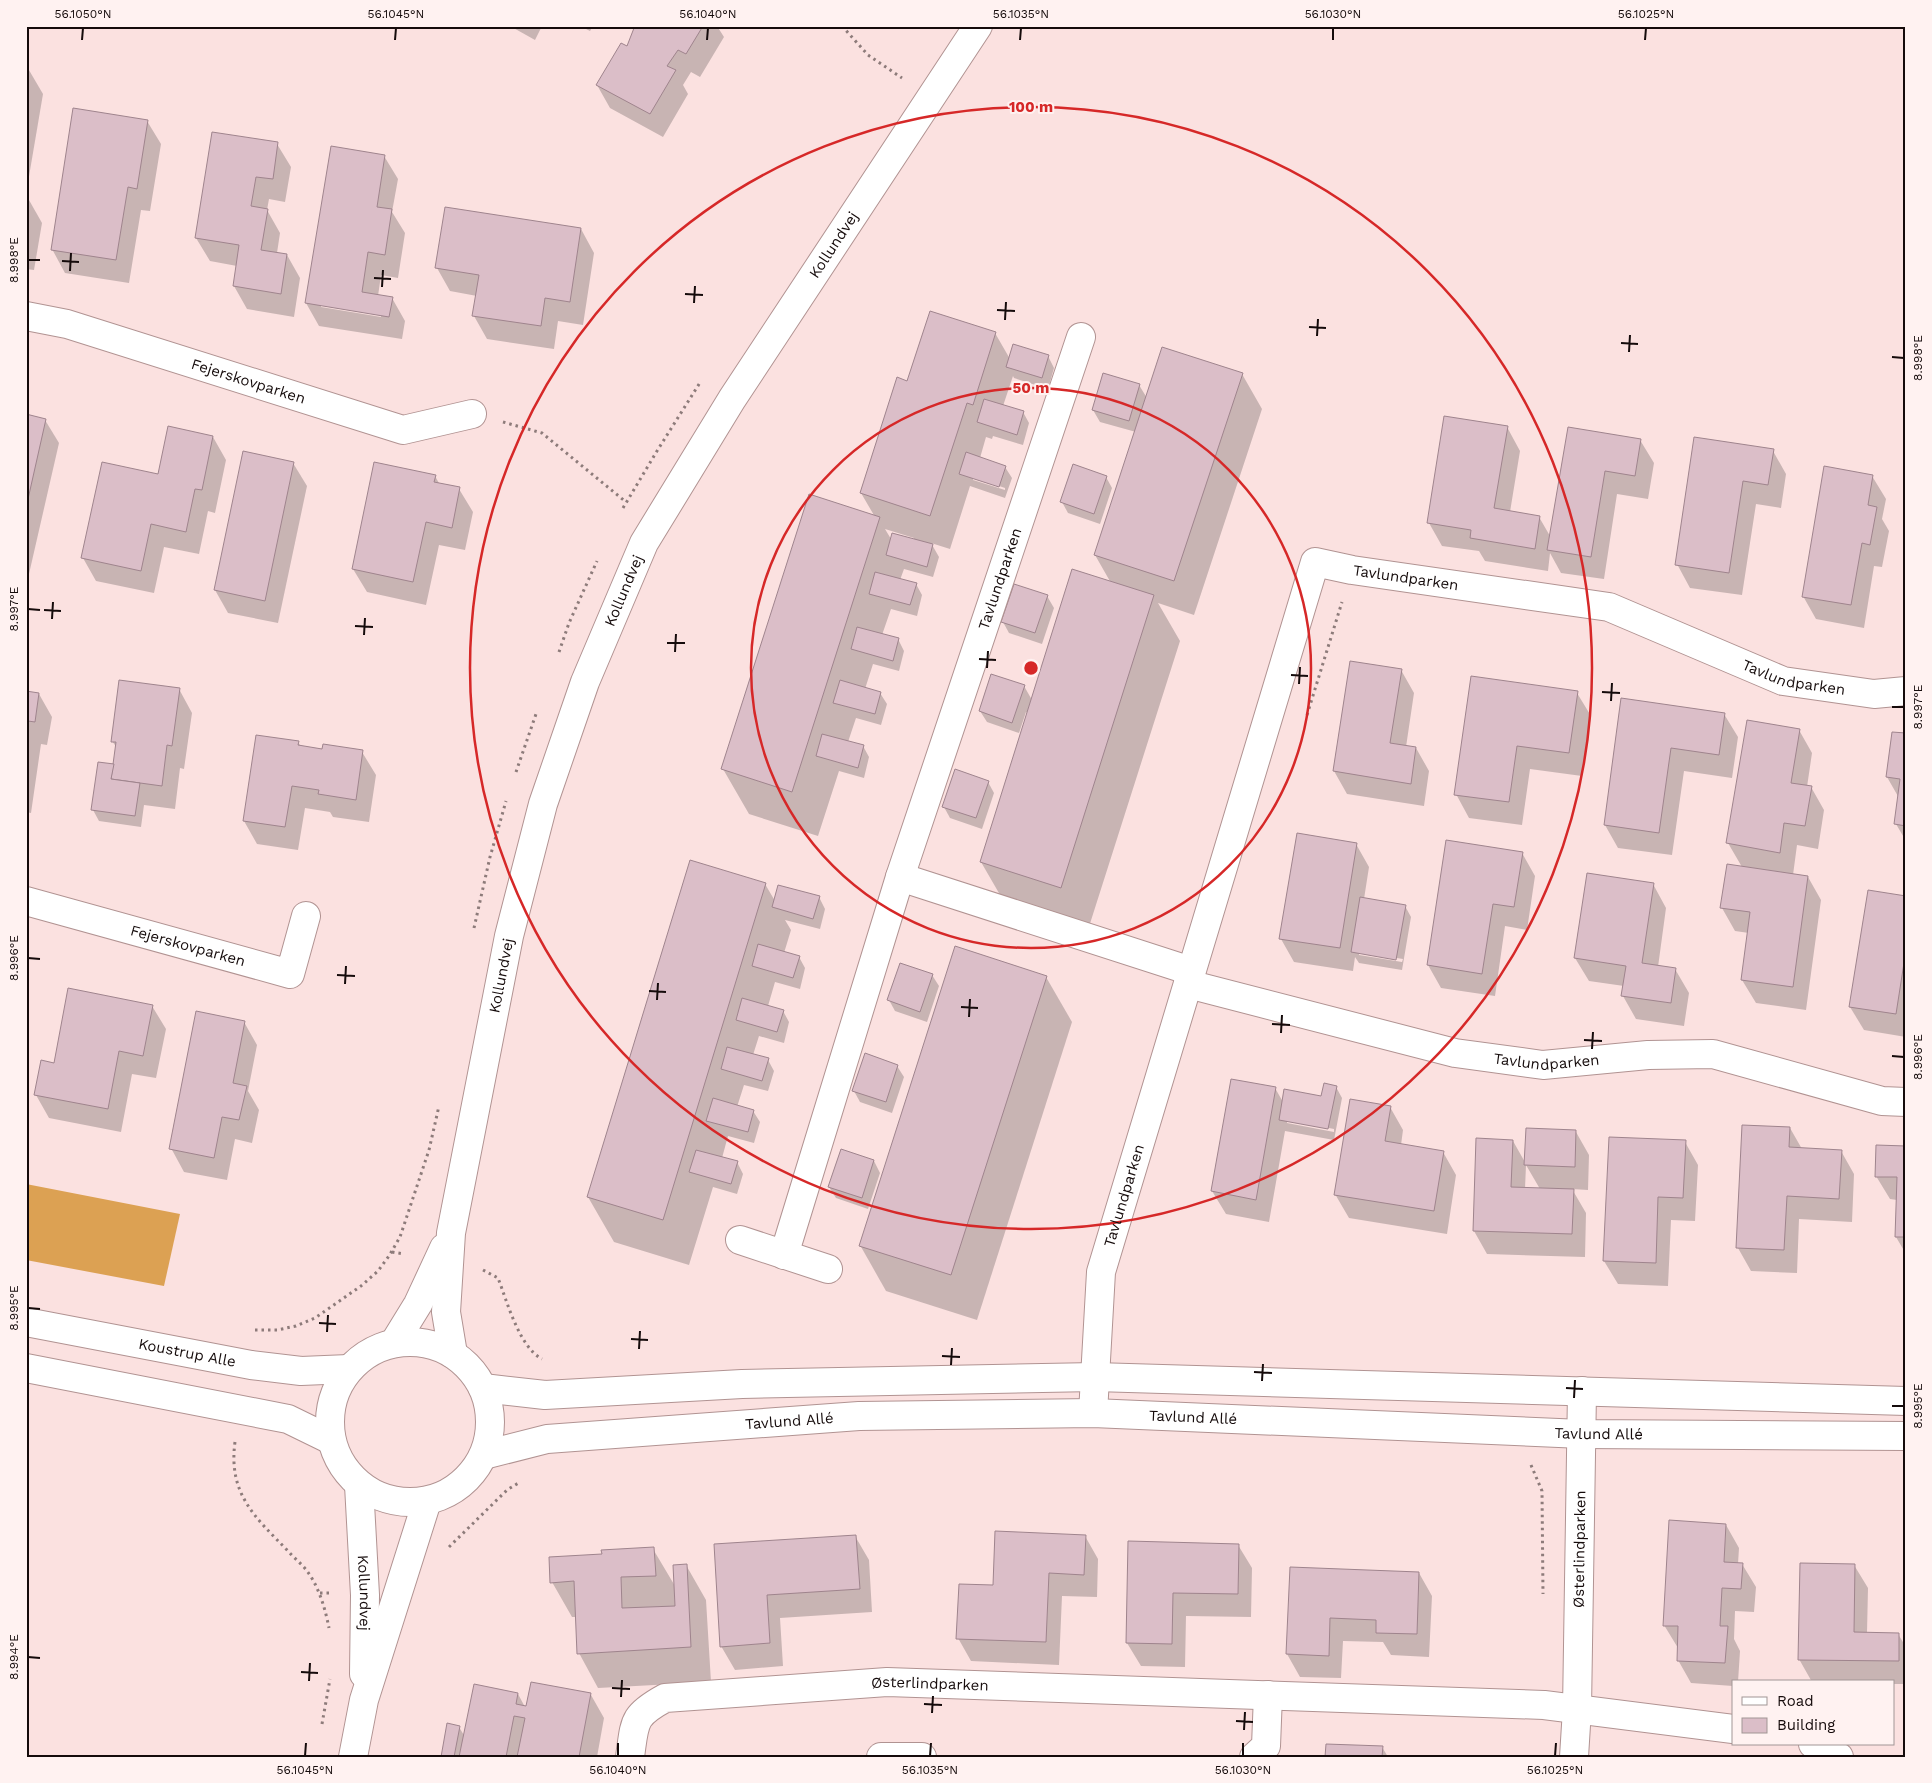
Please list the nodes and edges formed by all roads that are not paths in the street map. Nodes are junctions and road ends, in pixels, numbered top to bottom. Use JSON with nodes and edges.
{"nodes":[{"id":1,"x":978,"y":26,"type":"edge"},
{"id":2,"x":26,"y":316,"type":"edge"},
{"id":3,"x":1081,"y":337,"type":"dead end"},
{"id":4,"x":472,"y":414,"type":"road end"},
{"id":5,"x":1906,"y":692,"type":"edge"},
{"id":6,"x":900,"y":877,"type":"junction"},
{"id":7,"x":26,"y":901,"type":"edge"},
{"id":8,"x":306,"y":916,"type":"dead end"},
{"id":9,"x":1190,"y":977,"type":"junction"},
{"id":10,"x":1906,"y":1102,"type":"edge"},
{"id":11,"x":451,"y":1233,"type":"junction"},
{"id":12,"x":740,"y":1240,"type":"dead end"},
{"id":13,"x":784,"y":1255,"type":"junction"},
{"id":14,"x":828,"y":1269,"type":"dead end"},
{"id":15,"x":26,"y":1322,"type":"edge"},
{"id":16,"x":394,"y":1343,"type":"junction"},
{"id":17,"x":453,"y":1354,"type":"junction"},
{"id":18,"x":26,"y":1368,"type":"edge"},
{"id":19,"x":349,"y":1369,"type":"junction"},
{"id":20,"x":1095,"y":1377,"type":"junction"},
{"id":21,"x":483,"y":1388,"type":"junction"},
{"id":22,"x":1582,"y":1391,"type":"junction"},
{"id":23,"x":1906,"y":1401,"type":"edge"},
{"id":24,"x":1093,"y":1413,"type":"junction"},
{"id":25,"x":1582,"y":1434,"type":"junction"},
{"id":26,"x":1906,"y":1436,"type":"edge"},
{"id":27,"x":331,"y":1440,"type":"junction"},
{"id":28,"x":484,"y":1456,"type":"junction"},
{"id":29,"x":359,"y":1485,"type":"junction"},
{"id":30,"x":427,"y":1501,"type":"junction"},
{"id":31,"x":1268,"y":1695,"type":"junction"},
{"id":32,"x":364,"y":1700,"type":"junction"},
{"id":33,"x":1577,"y":1709,"type":"junction"},
{"id":34,"x":1732,"y":1729,"type":"edge"},
{"id":35,"x":1817,"y":1746,"type":"edge"},
{"id":36,"x":352,"y":1757,"type":"edge"},
{"id":37,"x":630,"y":1757,"type":"edge"},
{"id":38,"x":881,"y":1757,"type":"edge"},
{"id":39,"x":922,"y":1757,"type":"edge"},
{"id":40,"x":1254,"y":1757,"type":"edge"},
{"id":41,"x":1574,"y":1757,"type":"edge"},
{"id":42,"x":1838,"y":1757,"type":"edge"}],
"edges":[{"from":1,"to":11,"type":"street","name":"Kollundvej"},
{"from":2,"to":4,"type":"street","name":"Fejerskovparken"},
{"from":3,"to":6,"type":"street","name":"Tavlundparken"},
{"from":5,"to":9,"type":"street","name":"Tavlundparken"},
{"from":6,"to":9,"type":"street","name":"Tavlundparken"},
{"from":6,"to":13,"type":"street","name":"Tavlundparken"},
{"from":7,"to":8,"type":"street","name":"Fejerskovparken"},
{"from":9,"to":10,"type":"street","name":"Tavlundparken"},
{"from":9,"to":20,"type":"street","name":"Tavlundparken"},
{"from":11,"to":16,"type":"street","name":"Kollundvej"},
{"from":11,"to":17,"type":"street","name":"Kollundvej"},
{"from":12,"to":13,"type":"street"},
{"from":13,"to":14,"type":"street"},
{"from":15,"to":19,"type":"street","name":"Koustrup Alle"},
{"from":16,"to":17,"type":"street"},
{"from":16,"to":19,"type":"street"},
{"from":17,"to":21,"type":"street"},
{"from":18,"to":27,"type":"street"},
{"from":19,"to":27,"type":"street"},
{"from":20,"to":21,"type":"street"},
{"from":20,"to":22,"type":"street"},
{"from":20,"to":24,"type":"street","name":"Tavlundparken"},
{"from":21,"to":28,"type":"street"},
{"from":22,"to":23,"type":"street"},
{"from":22,"to":25,"type":"street","name":"Østerlindparken"},
{"from":24,"to":25,"type":"street","name":"Tavlund Allé"},
{"from":24,"to":28,"type":"street","name":"Tavlund Allé"},
{"from":25,"to":26,"type":"street","name":"Tavlund Allé"},
{"from":25,"to":33,"type":"street","name":"Østerlindparken"},
{"from":27,"to":29,"type":"street"},
{"from":28,"to":30,"type":"street"},
{"from":29,"to":30,"type":"street"},
{"from":29,"to":32,"type":"street","name":"Kollundvej"},
{"from":30,"to":32,"type":"street","name":"Kollundvej"},
{"from":31,"to":33,"type":"street","name":"Østerlindparken"},
{"from":31,"to":37,"type":"street","name":"Østerlindparken"},
{"from":31,"to":40,"type":"street"},
{"from":32,"to":36,"type":"street","name":"Kollundvej"},
{"from":33,"to":34,"type":"street","name":"Østerlindparken"},
{"from":33,"to":41,"type":"street","name":"Østerlindparken"},
{"from":35,"to":42,"type":"street"},
{"from":38,"to":39,"type":"street"}]}
